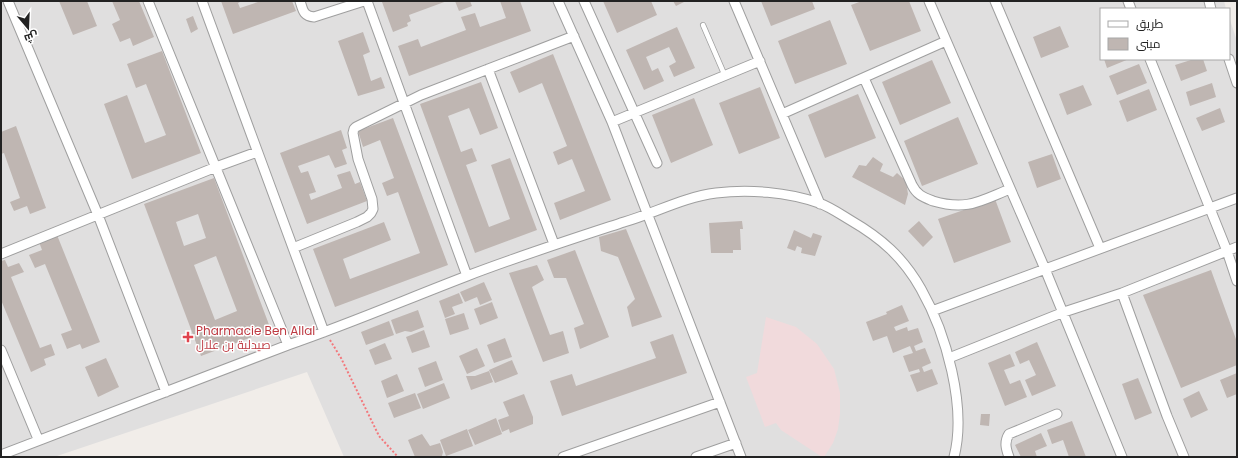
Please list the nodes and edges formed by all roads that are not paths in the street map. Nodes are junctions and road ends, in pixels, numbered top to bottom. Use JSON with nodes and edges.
{"nodes":[{"id":1,"x":8,"y":1,"type":"edge"},
{"id":2,"x":148,"y":1,"type":"edge"},
{"id":3,"x":202,"y":1,"type":"edge"},
{"id":4,"x":300,"y":1,"type":"edge"},
{"id":5,"x":365,"y":1,"type":"edge"},
{"id":6,"x":558,"y":1,"type":"edge"},
{"id":7,"x":584,"y":1,"type":"edge"},
{"id":8,"x":734,"y":1,"type":"edge"},
{"id":9,"x":929,"y":1,"type":"edge"},
{"id":10,"x":995,"y":1,"type":"edge"},
{"id":11,"x":703,"y":25,"type":"dead end"},
{"id":12,"x":574,"y":36,"type":"junction"},
{"id":13,"x":946,"y":41,"type":"junction"},
{"id":14,"x":1150,"y":60,"type":"edge"},
{"id":15,"x":1229,"y":60,"type":"edge"},
{"id":16,"x":760,"y":62,"type":"junction"},
{"id":17,"x":488,"y":69,"type":"junction"},
{"id":18,"x":725,"y":76,"type":"junction"},
{"id":19,"x":864,"y":78,"type":"junction"},
{"id":20,"x":1237,"y":83,"type":"edge"},
{"id":21,"x":404,"y":104,"type":"junction"},
{"id":22,"x":634,"y":114,"type":"junction"},
{"id":23,"x":782,"y":114,"type":"junction"},
{"id":24,"x":612,"y":122,"type":"junction"},
{"id":25,"x":257,"y":152,"type":"junction"},
{"id":26,"x":657,"y":163,"type":"dead end"},
{"id":27,"x":216,"y":167,"type":"junction"},
{"id":28,"x":1010,"y":189,"type":"junction"},
{"id":29,"x":1237,"y":198,"type":"edge"},
{"id":30,"x":820,"y":204,"type":"junction"},
{"id":31,"x":1210,"y":209,"type":"junction"},
{"id":32,"x":98,"y":215,"type":"junction"},
{"id":33,"x":648,"y":215,"type":"junction"},
{"id":34,"x":554,"y":244,"type":"junction"},
{"id":35,"x":1237,"y":247,"type":"edge"},
{"id":36,"x":293,"y":248,"type":"junction"},
{"id":37,"x":1100,"y":248,"type":"junction"},
{"id":38,"x":1227,"y":251,"type":"junction"},
{"id":39,"x":1,"y":254,"type":"edge"},
{"id":40,"x":1045,"y":269,"type":"junction"},
{"id":41,"x":467,"y":276,"type":"junction"},
{"id":42,"x":1237,"y":281,"type":"edge"},
{"id":43,"x":1122,"y":293,"type":"junction"},
{"id":44,"x":932,"y":311,"type":"junction"},
{"id":45,"x":1064,"y":312,"type":"junction"},
{"id":46,"x":324,"y":332,"type":"junction"},
{"id":47,"x":288,"y":344,"type":"junction"},
{"id":48,"x":1,"y":350,"type":"edge"},
{"id":49,"x":949,"y":358,"type":"junction"},
{"id":50,"x":166,"y":392,"type":"junction"},
{"id":51,"x":720,"y":402,"type":"junction"},
{"id":52,"x":1057,"y":414,"type":"dead end"},
{"id":53,"x":38,"y":439,"type":"junction"},
{"id":54,"x":736,"y":443,"type":"junction"},
{"id":55,"x":1,"y":455,"type":"edge"},
{"id":56,"x":563,"y":457,"type":"edge"},
{"id":57,"x":696,"y":457,"type":"edge"},
{"id":58,"x":741,"y":457,"type":"edge"},
{"id":59,"x":954,"y":457,"type":"edge"},
{"id":60,"x":1009,"y":457,"type":"edge"},
{"id":61,"x":1122,"y":457,"type":"edge"},
{"id":62,"x":1184,"y":457,"type":"edge"}],
"edges":[{"from":1,"to":32,"type":"street"},
{"from":2,"to":27,"type":"street"},
{"from":3,"to":25,"type":"street"},
{"from":4,"to":5,"type":"street"},
{"from":5,"to":21,"type":"street"},
{"from":6,"to":12,"type":"street"},
{"from":7,"to":22,"type":"street"},
{"from":8,"to":16,"type":"street"},
{"from":9,"to":13,"type":"street"},
{"from":10,"to":37,"type":"street"},
{"from":11,"to":18,"type":"lane"},
{"from":12,"to":17,"type":"street"},
{"from":12,"to":24,"type":"street"},
{"from":13,"to":19,"type":"street"},
{"from":13,"to":28,"type":"street"},
{"from":14,"to":31,"type":"street"},
{"from":15,"to":20,"type":"street"},
{"from":16,"to":18,"type":"street"},
{"from":16,"to":23,"type":"street"},
{"from":17,"to":21,"type":"street"},
{"from":17,"to":34,"type":"street"},
{"from":18,"to":22,"type":"street"},
{"from":19,"to":23,"type":"street"},
{"from":19,"to":28,"type":"street"},
{"from":21,"to":36,"type":"street"},
{"from":21,"to":41,"type":"street"},
{"from":22,"to":24,"type":"street"},
{"from":22,"to":26,"type":"street"},
{"from":23,"to":30,"type":"street"},
{"from":24,"to":33,"type":"street"},
{"from":25,"to":27,"type":"street"},
{"from":25,"to":36,"type":"street"},
{"from":27,"to":32,"type":"street"},
{"from":27,"to":47,"type":"street"},
{"from":28,"to":40,"type":"street"},
{"from":29,"to":31,"type":"street"},
{"from":30,"to":33,"type":"street"},
{"from":30,"to":44,"type":"street"},
{"from":31,"to":37,"type":"street"},
{"from":31,"to":38,"type":"street"},
{"from":32,"to":39,"type":"street"},
{"from":32,"to":50,"type":"street"},
{"from":33,"to":34,"type":"street"},
{"from":33,"to":51,"type":"street"},
{"from":34,"to":41,"type":"street"},
{"from":35,"to":38,"type":"street"},
{"from":36,"to":46,"type":"street"},
{"from":37,"to":40,"type":"street"},
{"from":38,"to":42,"type":"street"},
{"from":38,"to":43,"type":"street"},
{"from":40,"to":44,"type":"street"},
{"from":40,"to":45,"type":"street"},
{"from":41,"to":46,"type":"street"},
{"from":43,"to":45,"type":"street"},
{"from":43,"to":62,"type":"street"},
{"from":44,"to":49,"type":"street"},
{"from":45,"to":49,"type":"street"},
{"from":45,"to":61,"type":"street"},
{"from":46,"to":47,"type":"street"},
{"from":47,"to":50,"type":"street"},
{"from":48,"to":53,"type":"street"},
{"from":49,"to":59,"type":"street"},
{"from":50,"to":53,"type":"street"},
{"from":51,"to":54,"type":"street"},
{"from":51,"to":56,"type":"street"},
{"from":52,"to":60,"type":"street"},
{"from":53,"to":55,"type":"street"},
{"from":54,"to":57,"type":"street"},
{"from":54,"to":58,"type":"street"}]}
